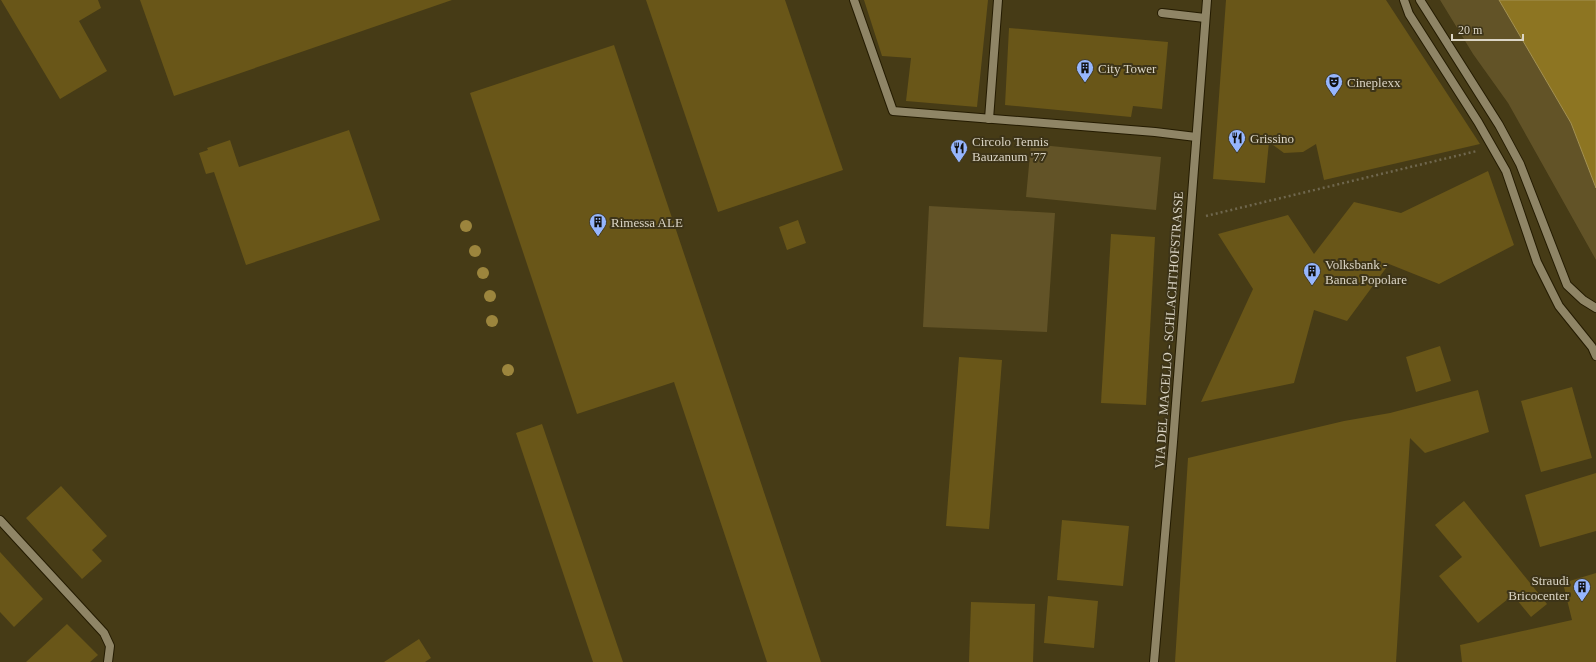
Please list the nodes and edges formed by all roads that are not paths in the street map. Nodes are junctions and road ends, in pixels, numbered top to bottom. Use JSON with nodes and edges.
{"nodes":[{"id":1,"x":854,"y":0,"type":"edge"},
{"id":2,"x":998,"y":0,"type":"edge"},
{"id":3,"x":1207,"y":0,"type":"edge"},
{"id":4,"x":1404,"y":0,"type":"edge"},
{"id":5,"x":1420,"y":0,"type":"edge"},
{"id":6,"x":1162,"y":13,"type":"dead end"},
{"id":7,"x":1205,"y":18,"type":"junction"},
{"id":8,"x":989,"y":119,"type":"junction"},
{"id":9,"x":1196,"y":137,"type":"junction"},
{"id":10,"x":1596,"y":308,"type":"edge"},
{"id":11,"x":1596,"y":356,"type":"edge"},
{"id":12,"x":0,"y":520,"type":"edge"},
{"id":13,"x":108,"y":662,"type":"edge"},
{"id":14,"x":1154,"y":662,"type":"edge"}],
"edges":[{"from":1,"to":8,"type":"street"},
{"from":2,"to":8,"type":"street"},
{"from":3,"to":7,"type":"street","name":"VIA DEL MACELLO - SCHLACHTHOFSTRASSE"},
{"from":4,"to":11,"type":"street"},
{"from":5,"to":10,"type":"street"},
{"from":6,"to":7,"type":"street"},
{"from":7,"to":9,"type":"street","name":"VIA DEL MACELLO - SCHLACHTHOFSTRASSE"},
{"from":8,"to":9,"type":"street"},
{"from":9,"to":14,"type":"street","name":"VIA DEL MACELLO - SCHLACHTHOFSTRASSE"},
{"from":12,"to":13,"type":"street"}]}
